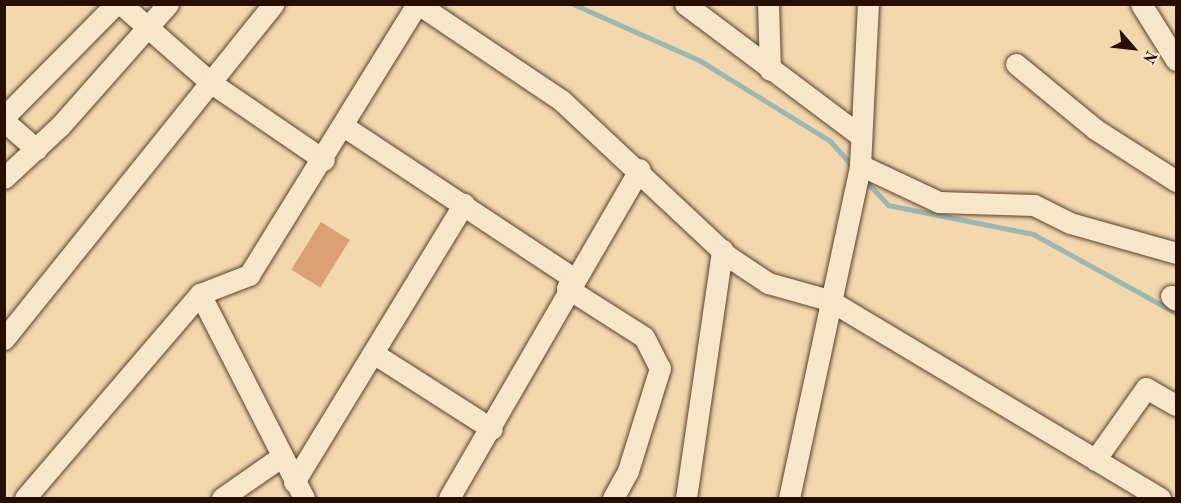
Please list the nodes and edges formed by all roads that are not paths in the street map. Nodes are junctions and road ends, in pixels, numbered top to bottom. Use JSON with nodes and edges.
{"nodes":[{"id":1,"x":116,"y":4,"type":"edge"},
{"id":2,"x":121,"y":4,"type":"edge"},
{"id":3,"x":168,"y":4,"type":"edge"},
{"id":4,"x":273,"y":4,"type":"edge"},
{"id":5,"x":418,"y":4,"type":"edge"},
{"id":6,"x":685,"y":4,"type":"edge"},
{"id":7,"x":768,"y":4,"type":"edge"},
{"id":8,"x":868,"y":4,"type":"edge"},
{"id":9,"x":1141,"y":4,"type":"edge"},
{"id":10,"x":448,"y":12,"type":"edge"},
{"id":11,"x":149,"y":27,"type":"junction"},
{"id":12,"x":1176,"y":60,"type":"edge"},
{"id":13,"x":1016,"y":64,"type":"dead end"},
{"id":14,"x":770,"y":70,"type":"junction"},
{"id":15,"x":210,"y":82,"type":"junction"},
{"id":16,"x":4,"y":119,"type":"edge"},
{"id":17,"x":345,"y":127,"type":"junction"},
{"id":18,"x":861,"y":136,"type":"junction"},
{"id":19,"x":36,"y":149,"type":"junction"},
{"id":20,"x":324,"y":160,"type":"junction"},
{"id":21,"x":640,"y":169,"type":"junction"},
{"id":22,"x":859,"y":171,"type":"junction"},
{"id":23,"x":4,"y":178,"type":"edge"},
{"id":24,"x":1176,"y":181,"type":"edge"},
{"id":25,"x":464,"y":204,"type":"junction"},
{"id":26,"x":722,"y":250,"type":"junction"},
{"id":27,"x":1176,"y":253,"type":"edge"},
{"id":28,"x":570,"y":283,"type":"junction"},
{"id":29,"x":200,"y":294,"type":"junction"},
{"id":30,"x":829,"y":300,"type":"junction"},
{"id":31,"x":4,"y":339,"type":"edge"},
{"id":32,"x":373,"y":353,"type":"junction"},
{"id":33,"x":1176,"y":405,"type":"edge"},
{"id":34,"x":492,"y":429,"type":"junction"},
{"id":35,"x":281,"y":457,"type":"junction"},
{"id":36,"x":1095,"y":460,"type":"junction"},
{"id":37,"x":299,"y":490,"type":"edge"},
{"id":38,"x":25,"y":498,"type":"edge"},
{"id":39,"x":222,"y":498,"type":"edge"},
{"id":40,"x":449,"y":498,"type":"edge"},
{"id":41,"x":613,"y":498,"type":"edge"},
{"id":42,"x":686,"y":498,"type":"edge"},
{"id":43,"x":789,"y":498,"type":"edge"},
{"id":44,"x":1160,"y":498,"type":"edge"}],
"edges":[{"from":1,"to":16,"type":"street"},
{"from":2,"to":11,"type":"street"},
{"from":3,"to":11,"type":"street"},
{"from":4,"to":15,"type":"street"},
{"from":5,"to":10,"type":"street"},
{"from":5,"to":17,"type":"street"},
{"from":6,"to":14,"type":"street"},
{"from":7,"to":14,"type":"street"},
{"from":8,"to":18,"type":"street"},
{"from":9,"to":12,"type":"street"},
{"from":10,"to":21,"type":"street"},
{"from":11,"to":15,"type":"street"},
{"from":11,"to":19,"type":"street"},
{"from":13,"to":24,"type":"street"},
{"from":14,"to":18,"type":"street"},
{"from":15,"to":20,"type":"street"},
{"from":15,"to":31,"type":"street"},
{"from":16,"to":19,"type":"street"},
{"from":17,"to":20,"type":"street"},
{"from":17,"to":25,"type":"street"},
{"from":18,"to":22,"type":"street"},
{"from":19,"to":23,"type":"street"},
{"from":20,"to":29,"type":"street"},
{"from":21,"to":26,"type":"street"},
{"from":21,"to":28,"type":"street"},
{"from":22,"to":27,"type":"street"},
{"from":22,"to":30,"type":"street"},
{"from":25,"to":28,"type":"street"},
{"from":25,"to":32,"type":"street"},
{"from":26,"to":30,"type":"street"},
{"from":26,"to":42,"type":"street"},
{"from":28,"to":34,"type":"street"},
{"from":28,"to":41,"type":"street"},
{"from":29,"to":35,"type":"street"},
{"from":29,"to":38,"type":"street"},
{"from":30,"to":36,"type":"street"},
{"from":30,"to":43,"type":"street"},
{"from":32,"to":34,"type":"street"},
{"from":32,"to":37,"type":"street"},
{"from":33,"to":36,"type":"street"},
{"from":34,"to":40,"type":"street"},
{"from":35,"to":37,"type":"street"},
{"from":35,"to":39,"type":"street"},
{"from":36,"to":44,"type":"street"}]}
